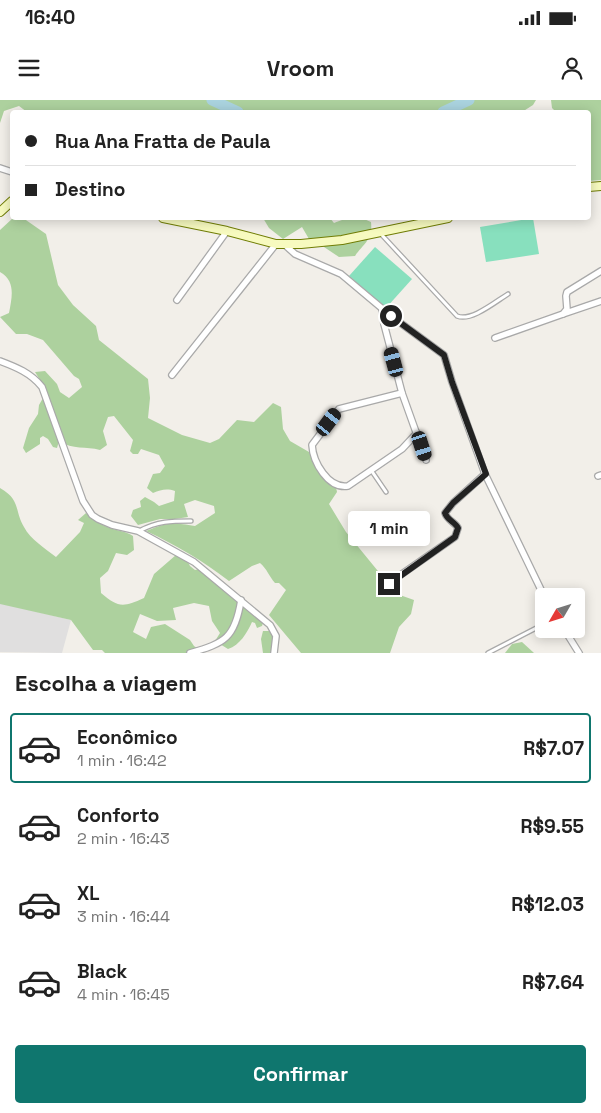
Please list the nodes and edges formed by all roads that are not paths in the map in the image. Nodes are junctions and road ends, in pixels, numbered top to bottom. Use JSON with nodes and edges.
{"nodes":[{"id":1,"x":10,"y":203,"type":"edge"},
{"id":2,"x":0,"y":212,"type":"edge"},
{"id":3,"x":173,"y":220,"type":"edge"},
{"id":4,"x":438,"y":220,"type":"edge"},
{"id":5,"x":227,"y":231,"type":"junction"},
{"id":6,"x":380,"y":232,"type":"junction"},
{"id":7,"x":280,"y":244,"type":"junction"},
{"id":8,"x":601,"y":270,"type":"edge"},
{"id":9,"x":508,"y":294,"type":"dead end"},
{"id":10,"x":177,"y":300,"type":"dead end"},
{"id":11,"x":601,"y":301,"type":"edge"},
{"id":12,"x":382,"y":309,"type":"junction"},
{"id":13,"x":563,"y":314,"type":"junction"},
{"id":14,"x":391,"y":316,"type":"junction"},
{"id":15,"x":386,"y":332,"type":"junction"},
{"id":16,"x":494,"y":338,"type":"dead end"},
{"id":17,"x":0,"y":361,"type":"edge"},
{"id":18,"x":172,"y":375,"type":"dead end"},
{"id":19,"x":402,"y":393,"type":"junction"},
{"id":20,"x":417,"y":433,"type":"junction"},
{"id":21,"x":426,"y":460,"type":"dead end"},
{"id":22,"x":371,"y":470,"type":"junction"},
{"id":23,"x":486,"y":474,"type":"junction"},
{"id":24,"x":386,"y":492,"type":"dead end"},
{"id":25,"x":192,"y":521,"type":"dead end"},
{"id":26,"x":138,"y":531,"type":"junction"},
{"id":27,"x":389,"y":584,"type":"dead end"},
{"id":28,"x":540,"y":588,"type":"edge"},
{"id":29,"x":241,"y":600,"type":"junction"},
{"id":30,"x":535,"y":629,"type":"edge"},
{"id":31,"x":570,"y":638,"type":"edge"},
{"id":32,"x":190,"y":653,"type":"edge"},
{"id":33,"x":274,"y":653,"type":"edge"},
{"id":34,"x":488,"y":653,"type":"edge"},
{"id":35,"x":579,"y":653,"type":"edge"}],
"edges":[{"from":1,"to":2,"type":"main road"},
{"from":3,"to":5,"type":"main road"},
{"from":4,"to":6,"type":"main road"},
{"from":5,"to":7,"type":"main road"},
{"from":5,"to":10,"type":"street"},
{"from":6,"to":7,"type":"main road"},
{"from":6,"to":9,"type":"lane"},
{"from":7,"to":12,"type":"street"},
{"from":7,"to":18,"type":"street"},
{"from":8,"to":13,"type":"street"},
{"from":11,"to":13,"type":"street"},
{"from":12,"to":14,"type":"street"},
{"from":12,"to":15,"type":"street"},
{"from":13,"to":16,"type":"street"},
{"from":14,"to":15,"type":"street"},
{"from":14,"to":23,"type":"street"},
{"from":15,"to":19,"type":"street"},
{"from":17,"to":26,"type":"street"},
{"from":19,"to":20,"type":"street"},
{"from":19,"to":22,"type":"street"},
{"from":20,"to":21,"type":"street"},
{"from":20,"to":22,"type":"street"},
{"from":22,"to":24,"type":"lane"},
{"from":23,"to":27,"type":"street"},
{"from":23,"to":28,"type":"street"},
{"from":25,"to":26,"type":"lane"},
{"from":26,"to":29,"type":"street"},
{"from":29,"to":32,"type":"street"},
{"from":29,"to":33,"type":"street"},
{"from":30,"to":34,"type":"lane"},
{"from":31,"to":35,"type":"street"}]}
